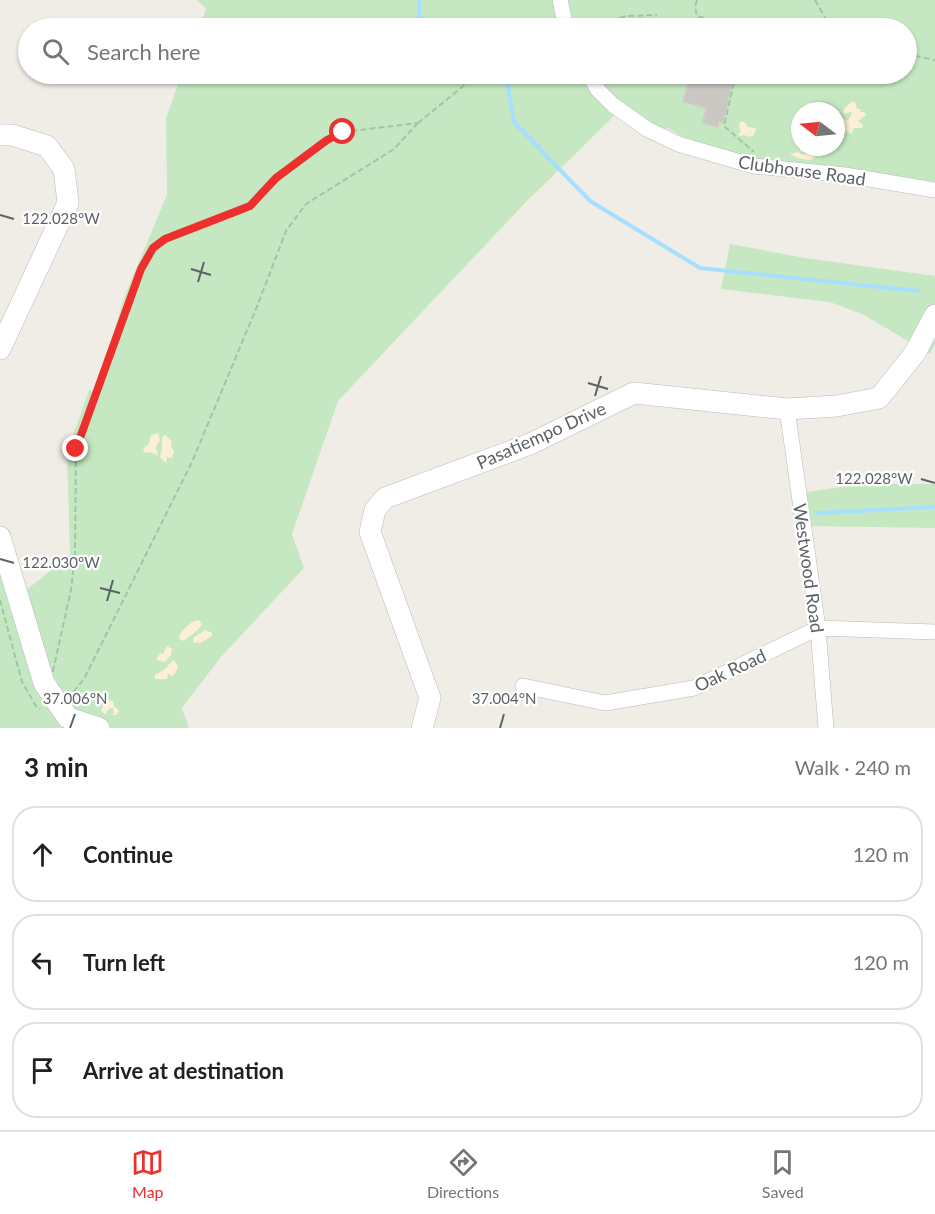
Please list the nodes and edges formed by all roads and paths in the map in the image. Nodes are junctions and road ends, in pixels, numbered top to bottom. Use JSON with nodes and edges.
{"nodes":[{"id":1,"x":560,"y":0,"type":"edge"},
{"id":2,"x":697,"y":0,"type":"edge"},
{"id":3,"x":814,"y":0,"type":"edge"},
{"id":4,"x":657,"y":15,"type":"dead end"},
{"id":5,"x":564,"y":18,"type":"edge"},
{"id":6,"x":619,"y":18,"type":"edge"},
{"id":7,"x":704,"y":18,"type":"edge"},
{"id":8,"x":825,"y":18,"type":"edge"},
{"id":9,"x":917,"y":56,"type":"edge"},
{"id":10,"x":935,"y":60,"type":"edge"},
{"id":11,"x":466,"y":84,"type":"edge"},
{"id":12,"x":595,"y":84,"type":"edge"},
{"id":13,"x":734,"y":84,"type":"edge"},
{"id":14,"x":418,"y":123,"type":"junction"},
{"id":15,"x":0,"y":135,"type":"edge"},
{"id":16,"x":755,"y":152,"type":"dead end"},
{"id":17,"x":935,"y":190,"type":"edge"},
{"id":18,"x":935,"y":315,"type":"edge"},
{"id":19,"x":0,"y":349,"type":"edge"},
{"id":20,"x":788,"y":409,"type":"junction"},
{"id":21,"x":0,"y":537,"type":"edge"},
{"id":22,"x":818,"y":628,"type":"junction"},
{"id":23,"x":935,"y":632,"type":"edge"},
{"id":24,"x":523,"y":686,"type":"dead end"},
{"id":25,"x":99,"y":728,"type":"edge"},
{"id":26,"x":422,"y":728,"type":"edge"},
{"id":27,"x":826,"y":728,"type":"edge"}],
"edges":[{"from":1,"to":5,"type":"street"},
{"from":2,"to":7,"type":"path"},
{"from":3,"to":8,"type":"path"},
{"from":4,"to":6,"type":"path"},
{"from":9,"to":10,"type":"path"},
{"from":11,"to":14,"type":"path"},
{"from":12,"to":17,"type":"street","name":"Clubhouse Road"},
{"from":13,"to":16,"type":"path"},
{"from":14,"to":14,"type":"path"},
{"from":15,"to":19,"type":"street"},
{"from":18,"to":20,"type":"street","name":"Pasatiempo Drive"},
{"from":20,"to":22,"type":"street","name":"Westwood Road"},
{"from":20,"to":26,"type":"street","name":"Pasatiempo Drive"},
{"from":21,"to":25,"type":"street"},
{"from":22,"to":23,"type":"street","name":"Oak Road"},
{"from":22,"to":24,"type":"street","name":"Oak Road"},
{"from":22,"to":27,"type":"street","name":"Westwood Road"}]}
